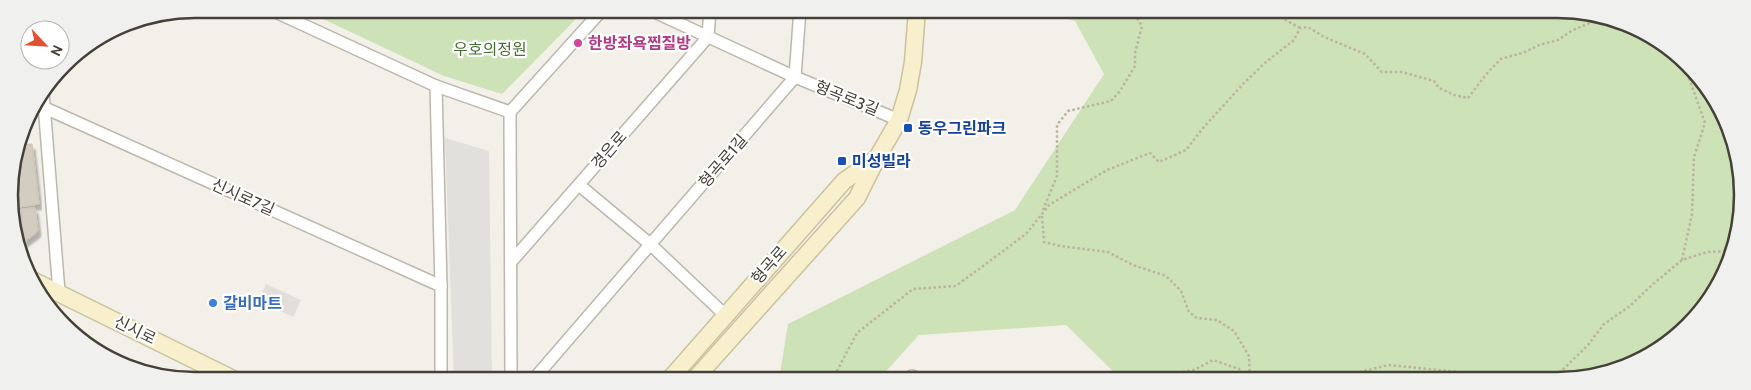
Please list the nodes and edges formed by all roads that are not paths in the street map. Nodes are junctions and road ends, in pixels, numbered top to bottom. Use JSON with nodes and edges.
{"nodes":[{"id":1,"x":289,"y":18,"type":"edge"},
{"id":2,"x":595,"y":18,"type":"edge"},
{"id":3,"x":667,"y":18,"type":"edge"},
{"id":4,"x":709,"y":18,"type":"edge"},
{"id":5,"x":799,"y":18,"type":"edge"},
{"id":6,"x":916,"y":18,"type":"edge"},
{"id":7,"x":708,"y":37,"type":"junction"},
{"id":8,"x":795,"y":77,"type":"junction"},
{"id":9,"x":436,"y":86,"type":"junction"},
{"id":10,"x":44,"y":101,"type":"edge"},
{"id":11,"x":45,"y":108,"type":"junction"},
{"id":12,"x":510,"y":112,"type":"junction"},
{"id":13,"x":899,"y":120,"type":"junction"},
{"id":14,"x":877,"y":158,"type":"junction"},
{"id":15,"x":579,"y":184,"type":"junction"},
{"id":16,"x":650,"y":244,"type":"junction"},
{"id":17,"x":511,"y":262,"type":"junction"},
{"id":18,"x":41,"y":284,"type":"edge"},
{"id":19,"x":441,"y":286,"type":"junction"},
{"id":20,"x":59,"y":292,"type":"junction"},
{"id":21,"x":725,"y":315,"type":"junction"},
{"id":22,"x":220,"y":372,"type":"edge"},
{"id":23,"x":441,"y":372,"type":"edge"},
{"id":24,"x":511,"y":372,"type":"edge"},
{"id":25,"x":541,"y":372,"type":"edge"},
{"id":26,"x":676,"y":372,"type":"edge"},
{"id":27,"x":701,"y":372,"type":"edge"}],
"edges":[{"from":1,"to":9,"type":"street"},
{"from":2,"to":12,"type":"street"},
{"from":3,"to":7,"type":"street","name":"형곡로3길"},
{"from":4,"to":7,"type":"street"},
{"from":5,"to":8,"type":"street","name":"형곡로3길"},
{"from":6,"to":13,"type":"street","name":"형곡로"},
{"from":7,"to":8,"type":"street","name":"형곡로3길"},
{"from":7,"to":15,"type":"street","name":"경은로"},
{"from":8,"to":13,"type":"street","name":"형곡로3길"},
{"from":8,"to":16,"type":"street","name":"형곡로1길"},
{"from":9,"to":12,"type":"street"},
{"from":9,"to":19,"type":"street"},
{"from":10,"to":11,"type":"street"},
{"from":11,"to":19,"type":"street","name":"신시로7길"},
{"from":11,"to":20,"type":"street"},
{"from":12,"to":17,"type":"street"},
{"from":13,"to":14,"type":"street","name":"형곡로"},
{"from":14,"to":21,"type":"street","name":"형곡로"},
{"from":14,"to":27,"type":"street","name":"형곡로"},
{"from":15,"to":16,"type":"street"},
{"from":15,"to":17,"type":"street","name":"경은로"},
{"from":16,"to":21,"type":"street"},
{"from":16,"to":25,"type":"street"},
{"from":17,"to":24,"type":"street"},
{"from":18,"to":20,"type":"street","name":"신시로"},
{"from":19,"to":23,"type":"street"},
{"from":20,"to":22,"type":"street","name":"신시로"},
{"from":21,"to":26,"type":"street","name":"형곡로"}]}
